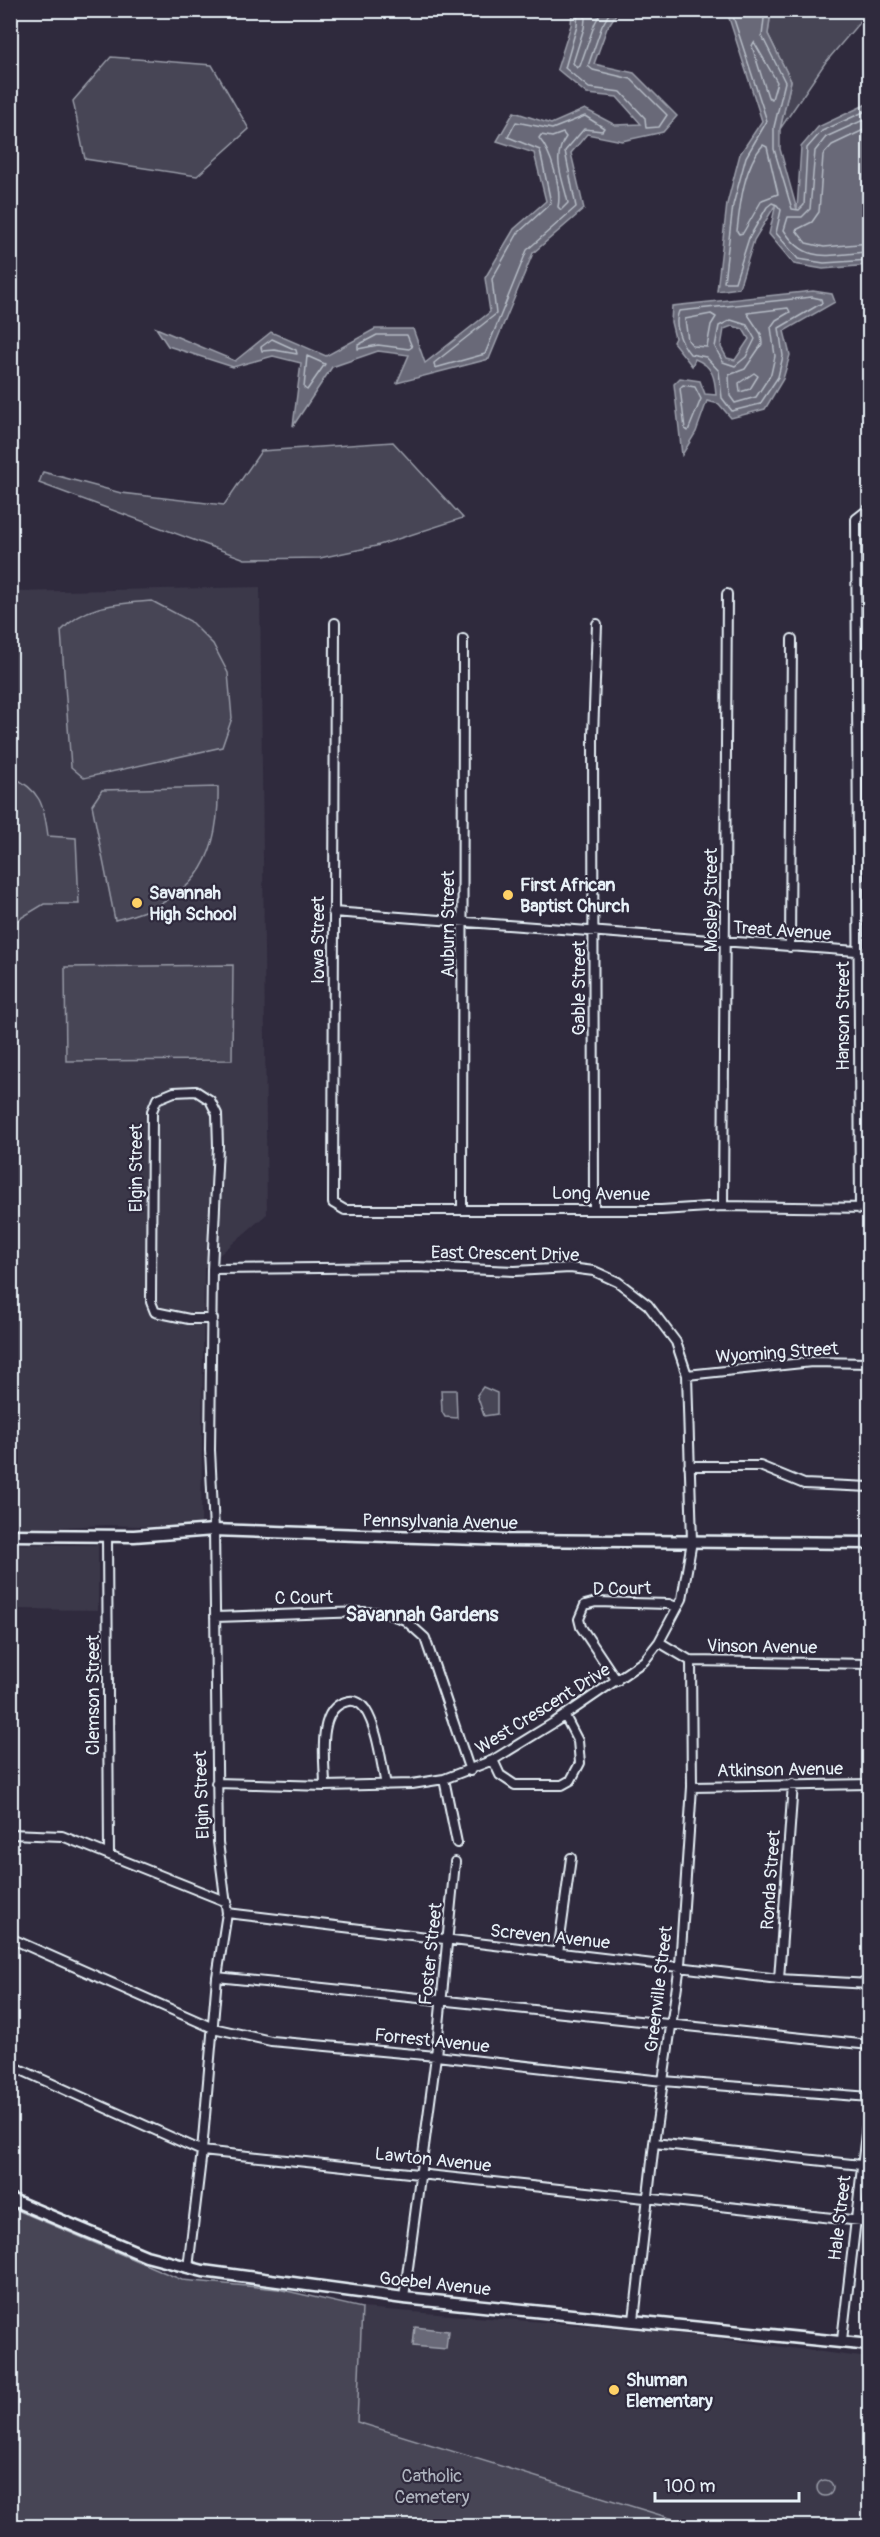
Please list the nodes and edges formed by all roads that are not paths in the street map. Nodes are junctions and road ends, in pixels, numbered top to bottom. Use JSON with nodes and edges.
{"nodes":[{"id":1,"x":870,"y":508,"type":"edge"},
{"id":2,"x":727,"y":594,"type":"dead end"},
{"id":3,"x":335,"y":623,"type":"dead end"},
{"id":4,"x":597,"y":624,"type":"dead end"},
{"id":5,"x":463,"y":639,"type":"dead end"},
{"id":6,"x":792,"y":639,"type":"dead end"},
{"id":7,"x":333,"y":912,"type":"junction"},
{"id":8,"x":463,"y":921,"type":"junction"},
{"id":9,"x":595,"y":931,"type":"junction"},
{"id":10,"x":726,"y":943,"type":"junction"},
{"id":11,"x":789,"y":947,"type":"junction"},
{"id":12,"x":858,"y":951,"type":"junction"},
{"id":13,"x":870,"y":952,"type":"edge"},
{"id":14,"x":333,"y":1203,"type":"joint"},
{"id":15,"x":723,"y":1206,"type":"junction"},
{"id":16,"x":462,"y":1208,"type":"junction"},
{"id":17,"x":594,"y":1208,"type":"junction"},
{"id":18,"x":870,"y":1208,"type":"edge"},
{"id":19,"x":860,"y":1209,"type":"junction"},
{"id":20,"x":212,"y":1269,"type":"junction"},
{"id":21,"x":213,"y":1319,"type":"junction"},
{"id":22,"x":870,"y":1363,"type":"edge"},
{"id":23,"x":687,"y":1375,"type":"junction"},
{"id":24,"x":689,"y":1466,"type":"junction"},
{"id":25,"x":870,"y":1487,"type":"edge"},
{"id":26,"x":214,"y":1530,"type":"junction"},
{"id":27,"x":10,"y":1535,"type":"edge"},
{"id":28,"x":107,"y":1536,"type":"junction"},
{"id":29,"x":692,"y":1541,"type":"junction"},
{"id":30,"x":870,"y":1543,"type":"edge"},
{"id":31,"x":676,"y":1607,"type":"junction"},
{"id":32,"x":215,"y":1617,"type":"junction"},
{"id":33,"x":660,"y":1642,"type":"junction"},
{"id":34,"x":691,"y":1660,"type":"junction"},
{"id":35,"x":870,"y":1664,"type":"edge"},
{"id":36,"x":617,"y":1681,"type":"junction"},
{"id":37,"x":565,"y":1716,"type":"junction"},
{"id":38,"x":493,"y":1760,"type":"junction"},
{"id":39,"x":470,"y":1771,"type":"junction"},
{"id":40,"x":444,"y":1779,"type":"junction"},
{"id":41,"x":216,"y":1783,"type":"junction"},
{"id":42,"x":793,"y":1784,"type":"junction"},
{"id":43,"x":870,"y":1784,"type":"edge"},
{"id":44,"x":386,"y":1785,"type":"junction"},
{"id":45,"x":325,"y":1786,"type":"junction"},
{"id":46,"x":692,"y":1787,"type":"junction"},
{"id":47,"x":10,"y":1834,"type":"edge"},
{"id":48,"x":457,"y":1843,"type":"dead end"},
{"id":49,"x":109,"y":1853,"type":"junction"},
{"id":50,"x":572,"y":1858,"type":"dead end"},
{"id":51,"x":454,"y":1862,"type":"dead end"},
{"id":52,"x":227,"y":1902,"type":"junction"},
{"id":53,"x":227,"y":1913,"type":"junction"},
{"id":54,"x":10,"y":1938,"type":"edge"},
{"id":55,"x":448,"y":1941,"type":"junction"},
{"id":56,"x":558,"y":1953,"type":"junction"},
{"id":57,"x":680,"y":1965,"type":"junction"},
{"id":58,"x":218,"y":1977,"type":"junction"},
{"id":59,"x":779,"y":1979,"type":"junction"},
{"id":60,"x":870,"y":1984,"type":"edge"},
{"id":61,"x":442,"y":2001,"type":"junction"},
{"id":62,"x":671,"y":2025,"type":"junction"},
{"id":63,"x":213,"y":2028,"type":"junction"},
{"id":64,"x":870,"y":2045,"type":"edge"},
{"id":65,"x":436,"y":2056,"type":"junction"},
{"id":66,"x":10,"y":2065,"type":"edge"},
{"id":67,"x":663,"y":2081,"type":"junction"},
{"id":68,"x":870,"y":2098,"type":"edge"},
{"id":69,"x":654,"y":2144,"type":"junction"},
{"id":70,"x":202,"y":2151,"type":"junction"},
{"id":71,"x":861,"y":2165,"type":"junction"},
{"id":72,"x":419,"y":2173,"type":"junction"},
{"id":73,"x":10,"y":2199,"type":"edge"},
{"id":74,"x":648,"y":2199,"type":"junction"},
{"id":75,"x":854,"y":2221,"type":"junction"},
{"id":76,"x":870,"y":2222,"type":"edge"},
{"id":77,"x":188,"y":2268,"type":"junction"},
{"id":78,"x":404,"y":2298,"type":"junction"},
{"id":79,"x":634,"y":2320,"type":"junction"},
{"id":80,"x":842,"y":2340,"type":"junction"},
{"id":81,"x":870,"y":2344,"type":"edge"}],
"edges":[{"from":1,"to":12,"type":"street","name":"Hanson Street"},
{"from":2,"to":10,"type":"street","name":"Mosley Street"},
{"from":3,"to":7,"type":"street","name":"Iowa Street"},
{"from":4,"to":9,"type":"street","name":"Gable Street"},
{"from":5,"to":8,"type":"street","name":"Auburn Street"},
{"from":6,"to":11,"type":"street"},
{"from":7,"to":8,"type":"street","name":"Treat Avenue"},
{"from":7,"to":14,"type":"street","name":"Iowa Street"},
{"from":8,"to":9,"type":"street","name":"Treat Avenue"},
{"from":8,"to":16,"type":"street","name":"Auburn Street"},
{"from":9,"to":10,"type":"street","name":"Treat Avenue"},
{"from":9,"to":17,"type":"street","name":"Gable Street"},
{"from":10,"to":11,"type":"street","name":"Treat Avenue"},
{"from":10,"to":15,"type":"street","name":"Mosley Street"},
{"from":11,"to":12,"type":"street","name":"Treat Avenue"},
{"from":12,"to":13,"type":"street","name":"Treat Avenue"},
{"from":12,"to":19,"type":"street","name":"Hanson Street"},
{"from":14,"to":16,"type":"street","name":"Long Avenue"},
{"from":15,"to":17,"type":"street","name":"Long Avenue"},
{"from":15,"to":19,"type":"street","name":"Long Avenue"},
{"from":16,"to":17,"type":"street","name":"Long Avenue"},
{"from":18,"to":19,"type":"street","name":"Long Avenue"},
{"from":20,"to":21,"type":"street","name":"Elgin Street"},
{"from":20,"to":21,"type":"street","name":"Elgin Street"},
{"from":20,"to":23,"type":"street","name":"East Crescent Drive"},
{"from":21,"to":26,"type":"street","name":"Elgin Street"},
{"from":22,"to":23,"type":"street","name":"Wyoming Street"},
{"from":23,"to":24,"type":"street","name":"East Crescent Drive"},
{"from":24,"to":25,"type":"street"},
{"from":24,"to":29,"type":"street","name":"East Crescent Drive"},
{"from":26,"to":28,"type":"street","name":"Pennsylvania Avenue"},
{"from":26,"to":29,"type":"street","name":"Pennsylvania Avenue"},
{"from":26,"to":32,"type":"street","name":"Elgin Street"},
{"from":27,"to":28,"type":"street","name":"Pennsylvania Avenue"},
{"from":28,"to":49,"type":"street","name":"Clemson Street"},
{"from":29,"to":30,"type":"street","name":"Pennsylvania Avenue"},
{"from":29,"to":31,"type":"street","name":"West Crescent Drive"},
{"from":31,"to":33,"type":"street","name":"West Crescent Drive"},
{"from":31,"to":36,"type":"street","name":"D Court"},
{"from":32,"to":39,"type":"street","name":"C Court"},
{"from":32,"to":41,"type":"street","name":"Elgin Street"},
{"from":33,"to":34,"type":"street","name":"Vinson Avenue"},
{"from":33,"to":36,"type":"street","name":"West Crescent Drive"},
{"from":34,"to":35,"type":"street","name":"Vinson Avenue"},
{"from":34,"to":46,"type":"street","name":"Greenville Street"},
{"from":36,"to":37,"type":"street","name":"West Crescent Drive"},
{"from":37,"to":38,"type":"street","name":"West Crescent Drive"},
{"from":37,"to":38,"type":"street"},
{"from":38,"to":39,"type":"street","name":"West Crescent Drive"},
{"from":39,"to":40,"type":"street","name":"West Crescent Drive"},
{"from":40,"to":44,"type":"street","name":"West Crescent Drive"},
{"from":40,"to":48,"type":"street"},
{"from":41,"to":45,"type":"street","name":"West Crescent Drive"},
{"from":41,"to":52,"type":"street","name":"Elgin Street"},
{"from":42,"to":43,"type":"street","name":"Atkinson Avenue"},
{"from":42,"to":46,"type":"street","name":"Atkinson Avenue"},
{"from":42,"to":59,"type":"street","name":"Ronda Street"},
{"from":44,"to":45,"type":"street","name":"West Crescent Drive"},
{"from":44,"to":45,"type":"street"},
{"from":46,"to":57,"type":"street","name":"Greenville Street"},
{"from":47,"to":49,"type":"street"},
{"from":49,"to":52,"type":"street"},
{"from":50,"to":56,"type":"street"},
{"from":51,"to":55,"type":"street","name":"Foster Street"},
{"from":52,"to":53,"type":"street","name":"Elgin Street"},
{"from":53,"to":55,"type":"street","name":"Screven Avenue"},
{"from":53,"to":58,"type":"street","name":"Elgin Street"},
{"from":54,"to":63,"type":"street","name":"Forrest Avenue"},
{"from":55,"to":56,"type":"street","name":"Screven Avenue"},
{"from":55,"to":61,"type":"street","name":"Foster Street"},
{"from":56,"to":57,"type":"street","name":"Screven Avenue"},
{"from":57,"to":59,"type":"street","name":"Screven Avenue"},
{"from":57,"to":62,"type":"street","name":"Greenville Street"},
{"from":58,"to":61,"type":"street"},
{"from":58,"to":63,"type":"street","name":"Elgin Street"},
{"from":59,"to":60,"type":"street","name":"Screven Avenue"},
{"from":61,"to":62,"type":"street"},
{"from":61,"to":65,"type":"street","name":"Foster Street"},
{"from":62,"to":64,"type":"street"},
{"from":62,"to":67,"type":"street","name":"Greenville Street"},
{"from":63,"to":65,"type":"street","name":"Forrest Avenue"},
{"from":63,"to":70,"type":"street","name":"Elgin Street"},
{"from":65,"to":67,"type":"street","name":"Forrest Avenue"},
{"from":65,"to":72,"type":"street","name":"Foster Street"},
{"from":66,"to":70,"type":"street","name":"Lawton Avenue"},
{"from":67,"to":68,"type":"street","name":"Forrest Avenue"},
{"from":67,"to":69,"type":"street","name":"Greenville Street"},
{"from":68,"to":71,"type":"street","name":"Hale Street"},
{"from":69,"to":71,"type":"street"},
{"from":69,"to":74,"type":"street","name":"Greenville Street"},
{"from":70,"to":72,"type":"street","name":"Lawton Avenue"},
{"from":70,"to":77,"type":"street","name":"Elgin Street"},
{"from":71,"to":75,"type":"street","name":"Hale Street"},
{"from":72,"to":74,"type":"street","name":"Lawton Avenue"},
{"from":72,"to":78,"type":"street","name":"Foster Street"},
{"from":73,"to":77,"type":"street","name":"Goebel Avenue"},
{"from":74,"to":75,"type":"street","name":"Lawton Avenue"},
{"from":74,"to":79,"type":"street","name":"Greenville Street"},
{"from":75,"to":76,"type":"street","name":"Lawton Avenue"},
{"from":75,"to":80,"type":"street","name":"Hale Street"},
{"from":77,"to":78,"type":"street","name":"Goebel Avenue"},
{"from":78,"to":79,"type":"street","name":"Goebel Avenue"},
{"from":79,"to":80,"type":"street","name":"Goebel Avenue"},
{"from":80,"to":81,"type":"street","name":"Goebel Avenue"}]}
